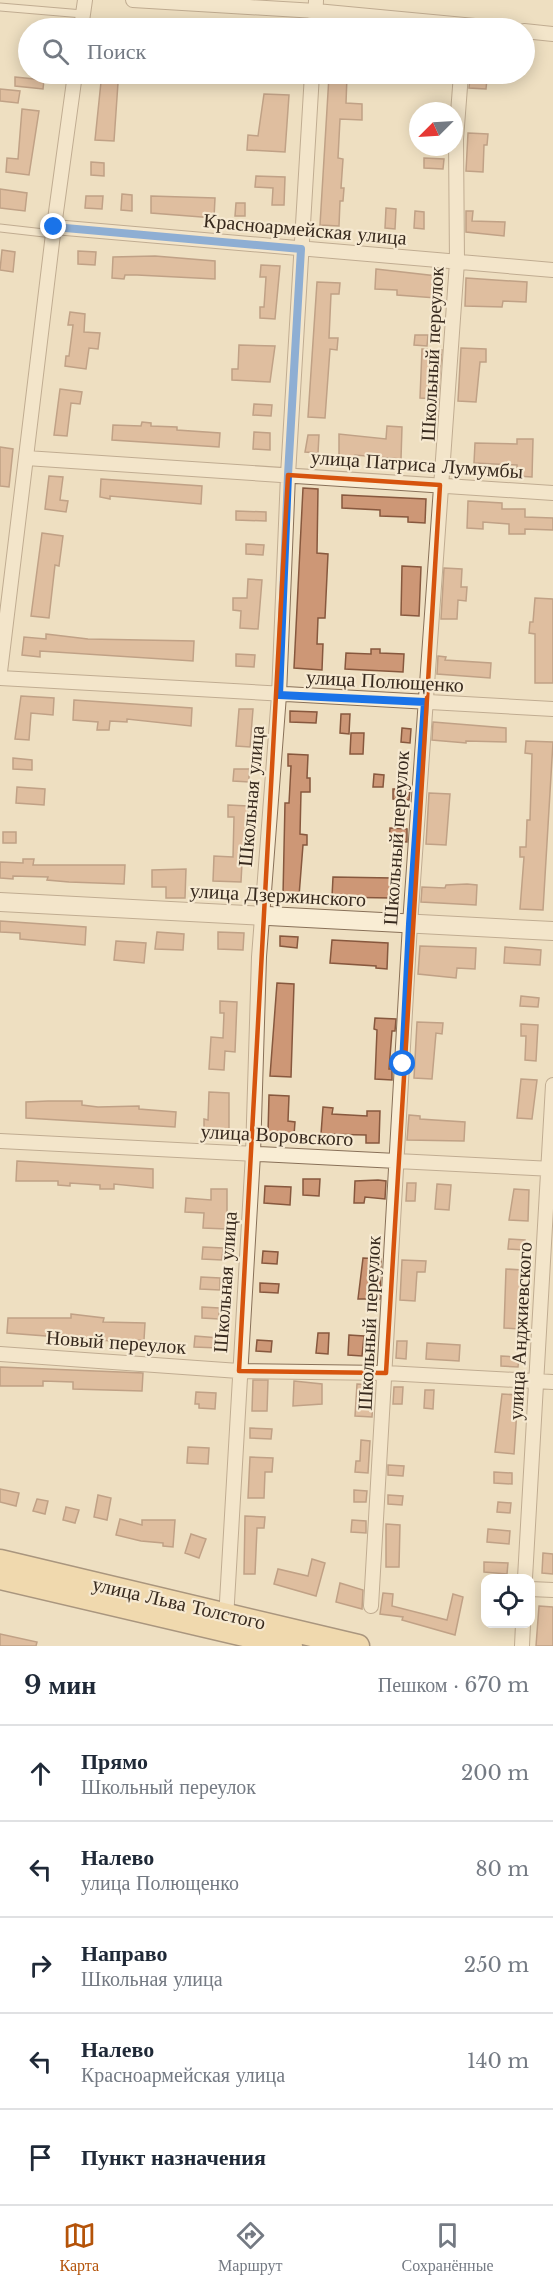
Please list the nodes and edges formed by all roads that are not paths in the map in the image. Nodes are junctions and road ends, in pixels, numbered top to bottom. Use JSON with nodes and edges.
{"nodes":[{"id":1,"x":85,"y":0,"type":"edge"},
{"id":2,"x":133,"y":0,"type":"edge"},
{"id":3,"x":316,"y":6,"type":"edge"},
{"id":4,"x":0,"y":7,"type":"edge"},
{"id":5,"x":64,"y":18,"type":"edge"},
{"id":6,"x":82,"y":18,"type":"edge"},
{"id":7,"x":401,"y":18,"type":"edge"},
{"id":8,"x":535,"y":32,"type":"edge"},
{"id":9,"x":553,"y":34,"type":"edge"},
{"id":10,"x":74,"y":84,"type":"edge"},
{"id":11,"x":311,"y":84,"type":"edge"},
{"id":12,"x":460,"y":84,"type":"edge"},
{"id":13,"x":0,"y":228,"type":"edge"},
{"id":14,"x":53,"y":230,"type":"junction"},
{"id":15,"x":301,"y":249,"type":"junction"},
{"id":16,"x":457,"y":262,"type":"junction"},
{"id":17,"x":553,"y":270,"type":"edge"},
{"id":18,"x":26,"y":458,"type":"junction"},
{"id":19,"x":288,"y":475,"type":"junction"},
{"id":20,"x":440,"y":485,"type":"junction"},
{"id":21,"x":553,"y":493,"type":"edge"},
{"id":22,"x":0,"y":672,"type":"edge"},
{"id":23,"x":0,"y":678,"type":"edge"},
{"id":24,"x":279,"y":695,"type":"junction"},
{"id":25,"x":425,"y":702,"type":"junction"},
{"id":26,"x":553,"y":709,"type":"edge"},
{"id":27,"x":0,"y":902,"type":"edge"},
{"id":28,"x":261,"y":917,"type":"junction"},
{"id":29,"x":410,"y":924,"type":"junction"},
{"id":30,"x":553,"y":931,"type":"edge"},
{"id":31,"x":553,"y":1085,"type":"edge"},
{"id":32,"x":0,"y":1141,"type":"edge"},
{"id":33,"x":253,"y":1154,"type":"junction"},
{"id":34,"x":397,"y":1161,"type":"junction"},
{"id":35,"x":551,"y":1169,"type":"edge"},
{"id":36,"x":0,"y":1354,"type":"edge"},
{"id":37,"x":239,"y":1371,"type":"junction"},
{"id":38,"x":386,"y":1373,"type":"junction"},
{"id":39,"x":537,"y":1381,"type":"junction"},
{"id":40,"x":553,"y":1382,"type":"edge"},
{"id":41,"x":0,"y":1561,"type":"edge"},
{"id":42,"x":525,"y":1574,"type":"edge"},
{"id":43,"x":0,"y":1578,"type":"edge"},
{"id":44,"x":535,"y":1589,"type":"edge"},
{"id":45,"x":553,"y":1590,"type":"edge"},
{"id":46,"x":371,"y":1606,"type":"dead end"},
{"id":47,"x":226,"y":1622,"type":"junction"},
{"id":48,"x":523,"y":1628,"type":"edge"},
{"id":49,"x":291,"y":1646,"type":"edge"},
{"id":50,"x":358,"y":1646,"type":"edge"},
{"id":51,"x":522,"y":1646,"type":"edge"}],
"edges":[{"from":1,"to":6,"type":"street"},
{"from":2,"to":3,"type":"street"},
{"from":3,"to":7,"type":"street"},
{"from":4,"to":5,"type":"lane"},
{"from":8,"to":9,"type":"street"},
{"from":10,"to":14,"type":"street"},
{"from":11,"to":15,"type":"street","name":"Школьная улица"},
{"from":12,"to":16,"type":"street","name":"Школьный переулок"},
{"from":13,"to":14,"type":"lane"},
{"from":14,"to":15,"type":"street","name":"Красноармейская улица"},
{"from":14,"to":18,"type":"street"},
{"from":15,"to":16,"type":"street","name":"Красноармейская улица"},
{"from":15,"to":19,"type":"street","name":"Школьная улица"},
{"from":16,"to":17,"type":"street","name":"Красноармейская улица"},
{"from":16,"to":20,"type":"street","name":"Школьный переулок"},
{"from":18,"to":19,"type":"street","name":"улица Патриса Лумумбы"},
{"from":18,"to":22,"type":"street"},
{"from":19,"to":20,"type":"street","name":"улица Патриса Лумумбы"},
{"from":19,"to":24,"type":"street","name":"Школьная улица"},
{"from":20,"to":21,"type":"street","name":"улица Патриса Лумумбы"},
{"from":20,"to":25,"type":"street","name":"Школьный переулок"},
{"from":23,"to":24,"type":"street","name":"улица Полющенко"},
{"from":24,"to":25,"type":"street","name":"улица Полющенко"},
{"from":24,"to":28,"type":"street","name":"Школьная улица"},
{"from":25,"to":26,"type":"street","name":"улица Полющенко"},
{"from":25,"to":29,"type":"street","name":"Школьный переулок"},
{"from":27,"to":28,"type":"street","name":"улица Дзержинского"},
{"from":28,"to":29,"type":"street","name":"улица Дзержинского"},
{"from":28,"to":33,"type":"street","name":"Школьная улица"},
{"from":29,"to":30,"type":"street","name":"улица Дзержинского"},
{"from":29,"to":34,"type":"street","name":"Школьный переулок"},
{"from":31,"to":35,"type":"street","name":"улица Анджиевского"},
{"from":32,"to":33,"type":"street","name":"улица Воровского"},
{"from":33,"to":34,"type":"street","name":"улица Воровского"},
{"from":33,"to":37,"type":"street","name":"Школьная улица"},
{"from":34,"to":35,"type":"street","name":"улица Воровского"},
{"from":34,"to":38,"type":"street","name":"Школьный переулок"},
{"from":35,"to":39,"type":"street","name":"улица Анджиевского"},
{"from":36,"to":37,"type":"street","name":"Новый переулок"},
{"from":37,"to":38,"type":"street","name":"Новый переулок"},
{"from":37,"to":47,"type":"street","name":"Школьная улица"},
{"from":38,"to":39,"type":"street","name":"Новый переулок"},
{"from":38,"to":46,"type":"street","name":"Школьный переулок"},
{"from":39,"to":40,"type":"street","name":"Новый переулок"},
{"from":39,"to":42,"type":"street","name":"улица Анджиевского"},
{"from":41,"to":47,"type":"main road","name":"улица Льва Толстого"},
{"from":43,"to":47,"type":"main road","name":"улица Льва Толстого"},
{"from":44,"to":45,"type":"street"},
{"from":47,"to":49,"type":"main road","name":"улица Льва Толстого"},
{"from":47,"to":50,"type":"main road","name":"улица Льва Толстого"},
{"from":48,"to":51,"type":"street"}]}
